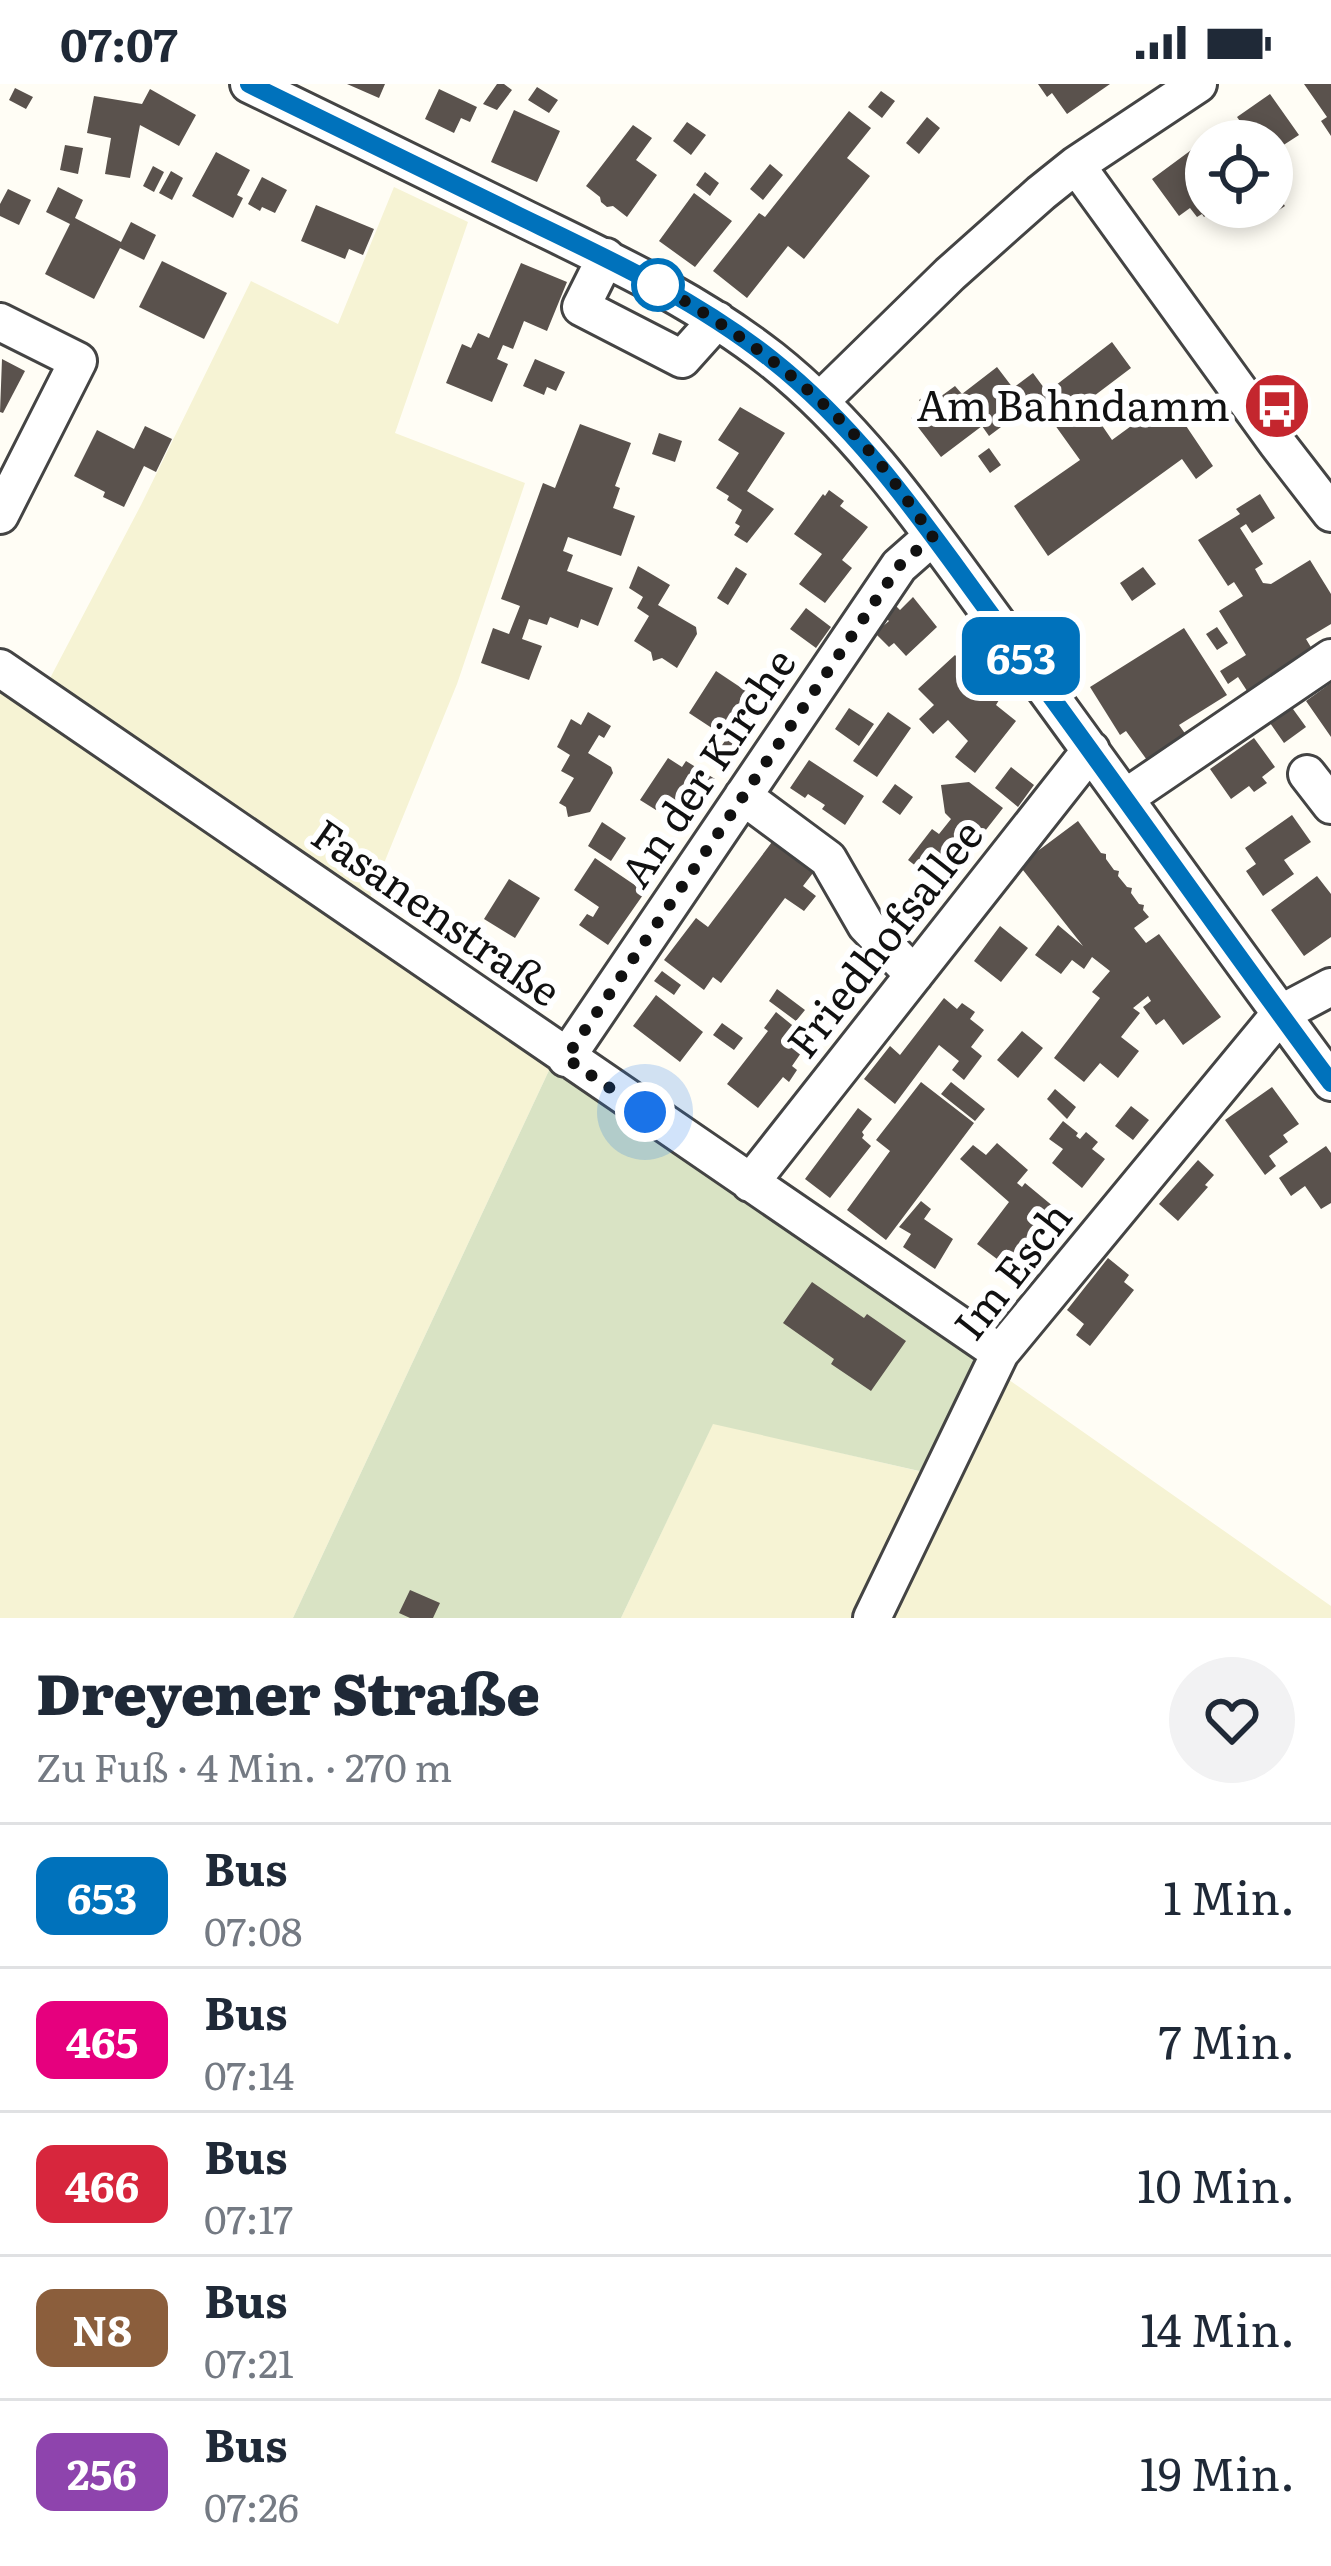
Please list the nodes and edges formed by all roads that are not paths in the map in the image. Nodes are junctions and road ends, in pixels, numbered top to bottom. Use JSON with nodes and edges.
{"nodes":[{"id":1,"x":249,"y":84,"type":"edge"},
{"id":2,"x":1195,"y":85,"type":"edge"},
{"id":3,"x":1076,"y":165,"type":"junction"},
{"id":4,"x":606,"y":257,"type":"junction"},
{"id":5,"x":717,"y":320,"type":"junction"},
{"id":6,"x":0,"y":322,"type":"edge"},
{"id":7,"x":820,"y":401,"type":"junction"},
{"id":8,"x":1330,"y":508,"type":"edge"},
{"id":9,"x":0,"y":514,"type":"edge"},
{"id":10,"x":933,"y":536,"type":"junction"},
{"id":11,"x":1331,"y":658,"type":"edge"},
{"id":12,"x":0,"y":668,"type":"edge"},
{"id":13,"x":1091,"y":750,"type":"junction"},
{"id":14,"x":1307,"y":774,"type":"dead end"},
{"id":15,"x":743,"y":796,"type":"junction"},
{"id":16,"x":1125,"y":798,"type":"junction"},
{"id":17,"x":1331,"y":805,"type":"edge"},
{"id":18,"x":914,"y":975,"type":"junction"},
{"id":19,"x":1331,"y":987,"type":"edge"},
{"id":20,"x":1280,"y":1014,"type":"junction"},
{"id":21,"x":566,"y":1058,"type":"junction"},
{"id":22,"x":1331,"y":1082,"type":"edge"},
{"id":23,"x":750,"y":1183,"type":"junction"},
{"id":24,"x":1000,"y":1353,"type":"junction"},
{"id":25,"x":872,"y":1618,"type":"edge"}],
"edges":[{"from":1,"to":4,"type":"street"},
{"from":2,"to":3,"type":"street"},
{"from":3,"to":7,"type":"street"},
{"from":3,"to":8,"type":"street"},
{"from":4,"to":5,"type":"street"},
{"from":4,"to":5,"type":"street"},
{"from":5,"to":7,"type":"street"},
{"from":6,"to":9,"type":"street"},
{"from":7,"to":10,"type":"street"},
{"from":10,"to":13,"type":"street"},
{"from":10,"to":15,"type":"street","name":"An der Kirche"},
{"from":11,"to":16,"type":"street"},
{"from":12,"to":21,"type":"street","name":"Fasanenstraße"},
{"from":13,"to":16,"type":"street"},
{"from":13,"to":18,"type":"street","name":"Friedhofsallee"},
{"from":14,"to":17,"type":"street"},
{"from":15,"to":18,"type":"street"},
{"from":15,"to":21,"type":"street","name":"An der Kirche"},
{"from":16,"to":20,"type":"street"},
{"from":18,"to":23,"type":"street","name":"Friedhofsallee"},
{"from":19,"to":20,"type":"street"},
{"from":20,"to":22,"type":"street"},
{"from":20,"to":24,"type":"street","name":"Im Esch"},
{"from":21,"to":23,"type":"street","name":"Fasanenstraße"},
{"from":23,"to":24,"type":"street","name":"Fasanenstraße"},
{"from":24,"to":25,"type":"street","name":"Im Esch"}]}
